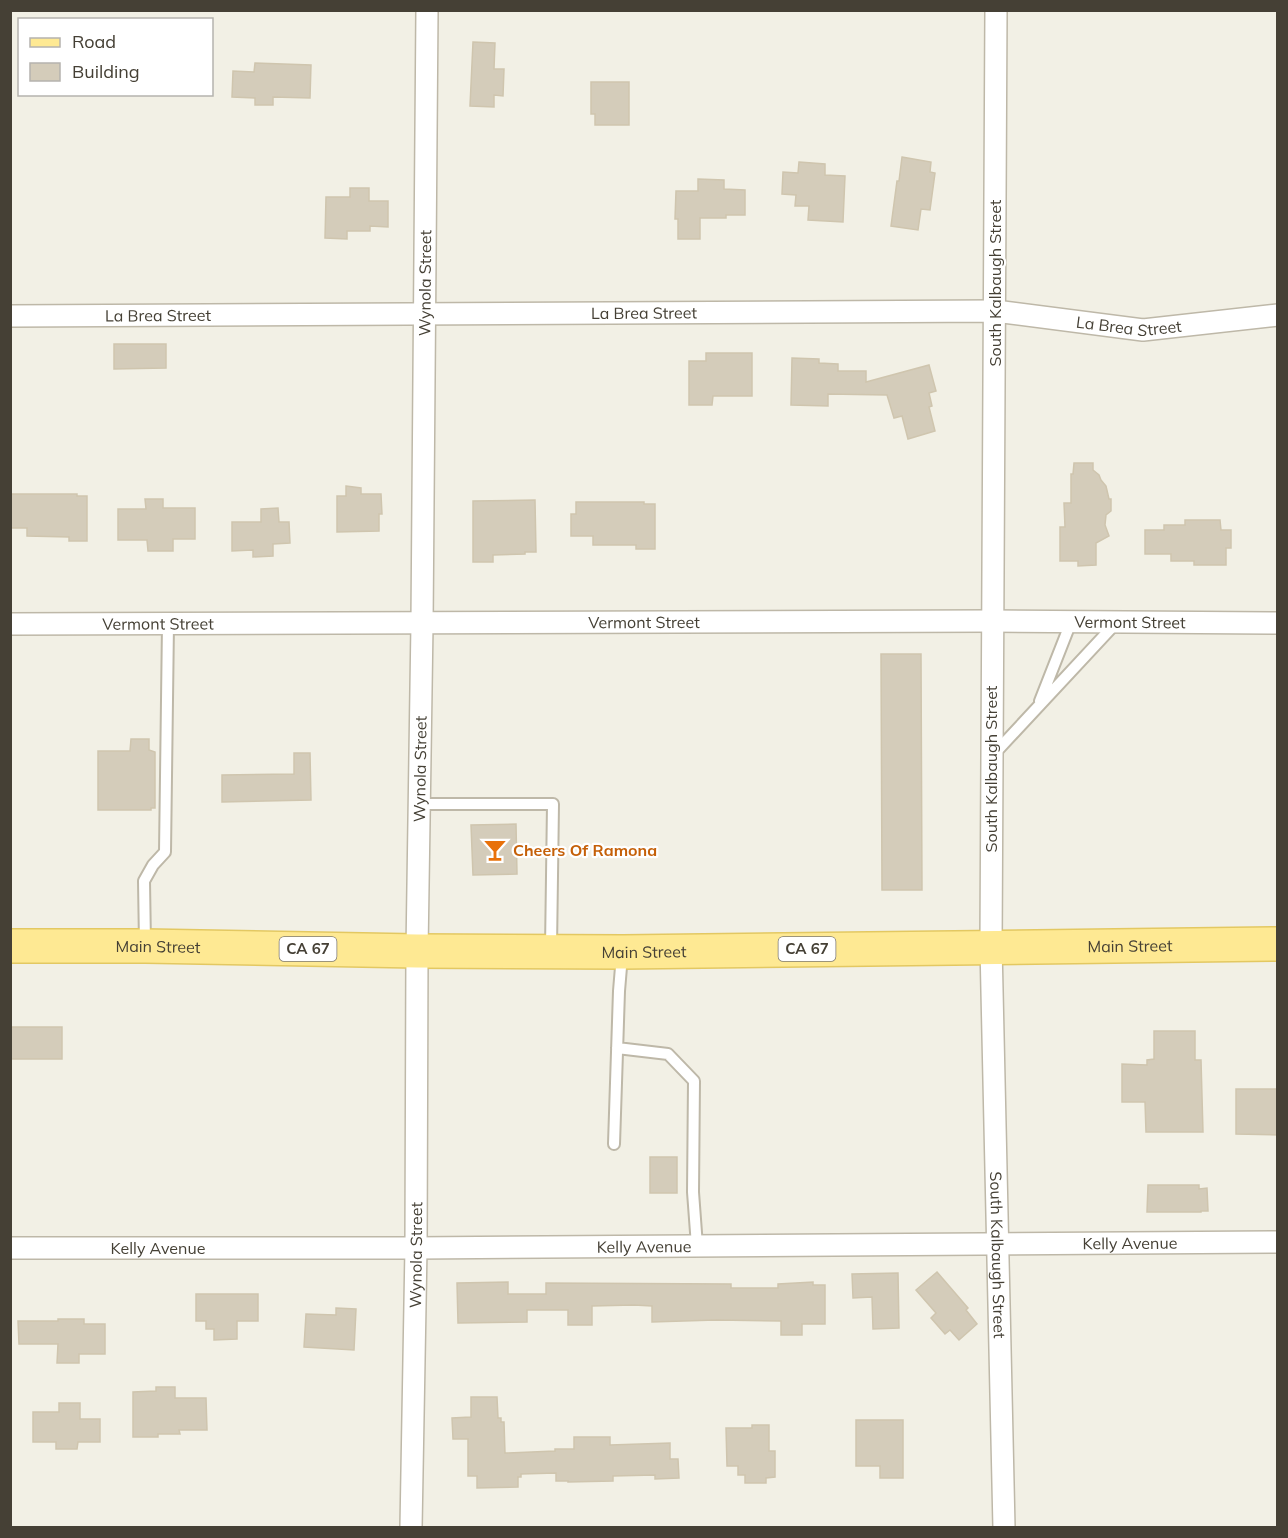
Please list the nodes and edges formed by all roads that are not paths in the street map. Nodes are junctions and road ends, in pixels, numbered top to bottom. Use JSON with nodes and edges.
{"nodes":[{"id":1,"x":427,"y":10,"type":"edge"},
{"id":2,"x":996,"y":10,"type":"edge"},
{"id":3,"x":994,"y":311,"type":"junction"},
{"id":4,"x":424,"y":313,"type":"junction"},
{"id":5,"x":10,"y":315,"type":"edge"},
{"id":6,"x":1278,"y":315,"type":"edge"},
{"id":7,"x":992,"y":621,"type":"junction"},
{"id":8,"x":1071,"y":622,"type":"junction"},
{"id":9,"x":1117,"y":622,"type":"junction"},
{"id":10,"x":1278,"y":622,"type":"edge"},
{"id":11,"x":10,"y":624,"type":"edge"},
{"id":12,"x":168,"y":624,"type":"junction"},
{"id":13,"x":422,"y":624,"type":"junction"},
{"id":14,"x":1038,"y":707,"type":"junction"},
{"id":15,"x":992,"y":757,"type":"junction"},
{"id":16,"x":419,"y":804,"type":"junction"},
{"id":17,"x":1278,"y":944,"type":"edge"},
{"id":18,"x":10,"y":946,"type":"edge"},
{"id":19,"x":145,"y":946,"type":"junction"},
{"id":20,"x":991,"y":946,"type":"junction"},
{"id":21,"x":417,"y":951,"type":"junction"},
{"id":22,"x":551,"y":951,"type":"junction"},
{"id":23,"x":622,"y":952,"type":"junction"},
{"id":24,"x":617,"y":1048,"type":"junction"},
{"id":25,"x":614,"y":1144,"type":"dead end"},
{"id":26,"x":1278,"y":1242,"type":"edge"},
{"id":27,"x":997,"y":1244,"type":"junction"},
{"id":28,"x":697,"y":1246,"type":"junction"},
{"id":29,"x":10,"y":1248,"type":"edge"},
{"id":30,"x":416,"y":1248,"type":"junction"},
{"id":31,"x":411,"y":1527,"type":"edge"},
{"id":32,"x":1004,"y":1527,"type":"edge"}],
"edges":[{"from":1,"to":4,"type":"street","name":"Wynola Street"},
{"from":2,"to":3,"type":"street","name":"South Kalbaugh Street"},
{"from":3,"to":4,"type":"street","name":"La Brea Street"},
{"from":3,"to":6,"type":"street","name":"La Brea Street"},
{"from":3,"to":7,"type":"street","name":"South Kalbaugh Street"},
{"from":4,"to":5,"type":"street","name":"La Brea Street"},
{"from":4,"to":13,"type":"street","name":"Wynola Street"},
{"from":7,"to":8,"type":"street","name":"Vermont Street"},
{"from":7,"to":13,"type":"street","name":"Vermont Street"},
{"from":7,"to":15,"type":"street","name":"South Kalbaugh Street"},
{"from":8,"to":9,"type":"street","name":"Vermont Street"},
{"from":8,"to":14,"type":"lane"},
{"from":9,"to":10,"type":"street","name":"Vermont Street"},
{"from":9,"to":14,"type":"lane"},
{"from":11,"to":12,"type":"street","name":"Vermont Street"},
{"from":12,"to":13,"type":"street","name":"Vermont Street"},
{"from":12,"to":19,"type":"lane"},
{"from":13,"to":16,"type":"street","name":"Wynola Street"},
{"from":14,"to":15,"type":"lane"},
{"from":15,"to":20,"type":"street","name":"South Kalbaugh Street"},
{"from":16,"to":21,"type":"street","name":"Wynola Street"},
{"from":16,"to":22,"type":"lane"},
{"from":17,"to":20,"type":"main road","name":"Main Street","number":"CA 67"},
{"from":18,"to":19,"type":"main road","name":"Main Street","number":"CA 67"},
{"from":19,"to":21,"type":"main road","name":"Main Street","number":"CA 67"},
{"from":20,"to":23,"type":"main road","name":"Main Street","number":"CA 67"},
{"from":20,"to":27,"type":"street","name":"South Kalbaugh Street"},
{"from":21,"to":22,"type":"main road","name":"Main Street","number":"CA 67"},
{"from":21,"to":30,"type":"street","name":"Wynola Street"},
{"from":22,"to":23,"type":"main road","name":"Main Street","number":"CA 67"},
{"from":23,"to":24,"type":"lane"},
{"from":24,"to":25,"type":"lane"},
{"from":24,"to":28,"type":"lane"},
{"from":26,"to":27,"type":"street","name":"Kelly Avenue"},
{"from":27,"to":28,"type":"street","name":"Kelly Avenue"},
{"from":27,"to":32,"type":"street","name":"South Kalbaugh Street"},
{"from":28,"to":30,"type":"street","name":"Kelly Avenue"},
{"from":29,"to":30,"type":"street","name":"Kelly Avenue"},
{"from":30,"to":31,"type":"street","name":"Wynola Street"}]}
